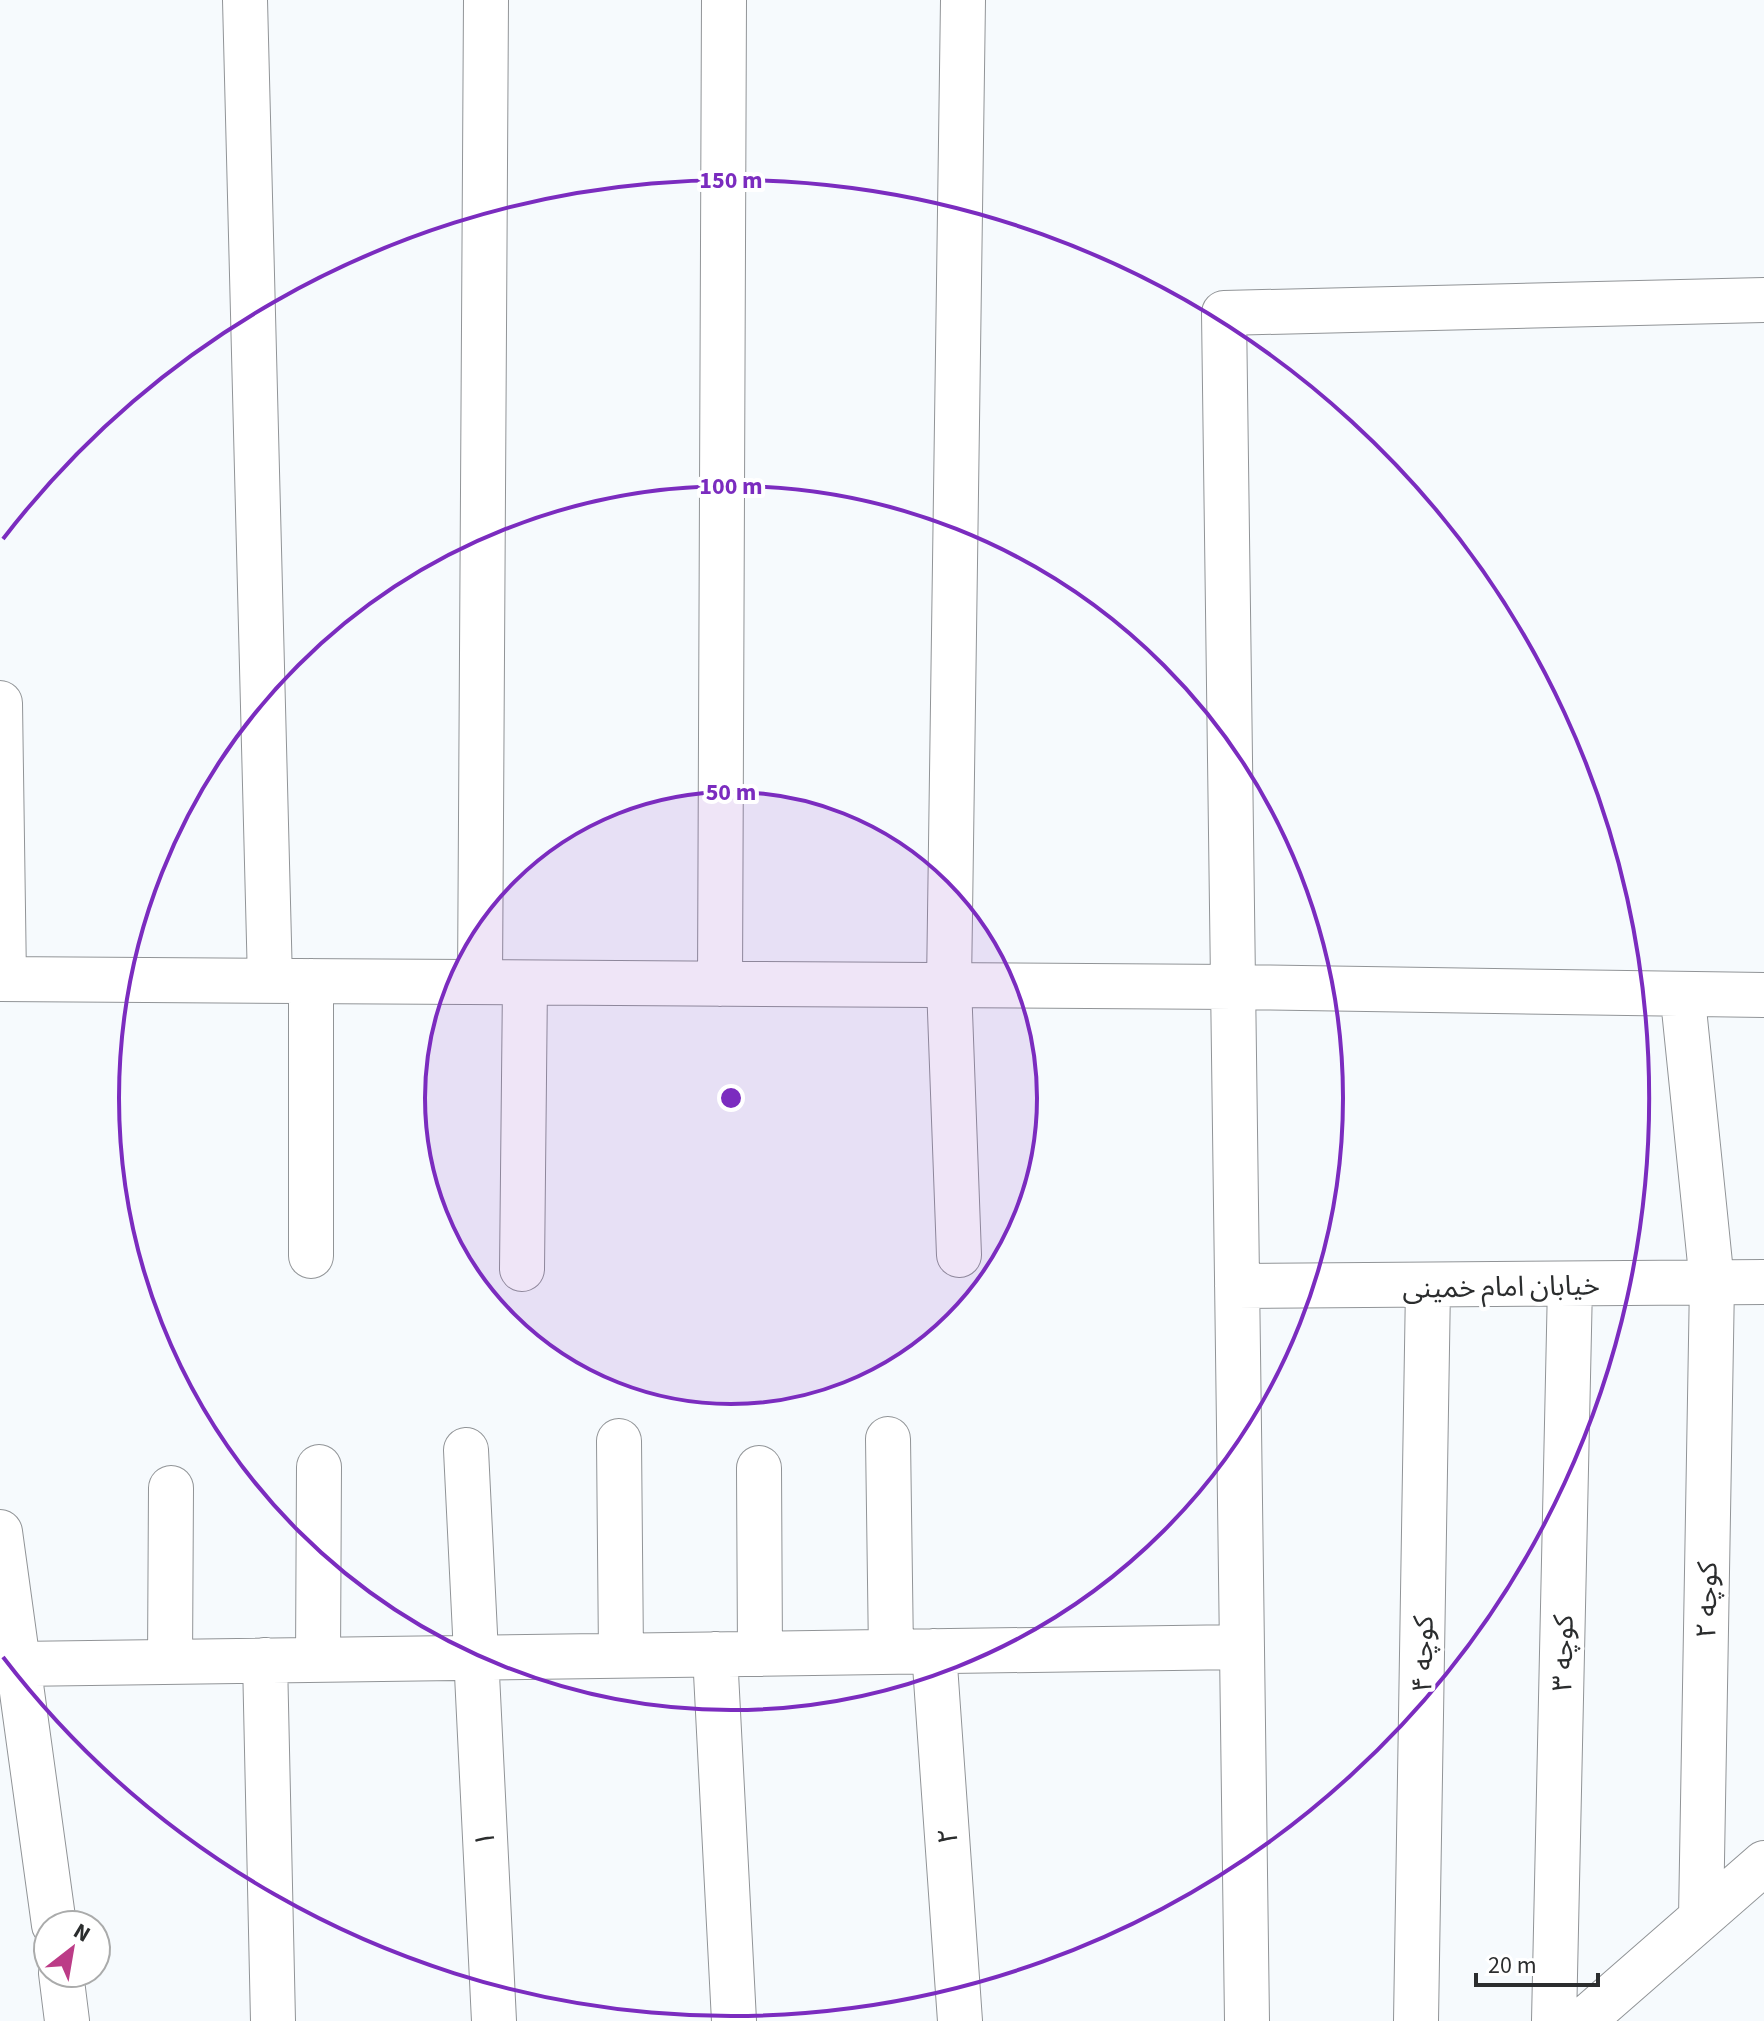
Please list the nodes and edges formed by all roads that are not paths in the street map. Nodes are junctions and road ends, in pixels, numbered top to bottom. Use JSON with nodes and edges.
{"nodes":[{"id":1,"x":245,"y":0,"type":"edge"},
{"id":2,"x":486,"y":0,"type":"edge"},
{"id":3,"x":724,"y":0,"type":"edge"},
{"id":4,"x":963,"y":0,"type":"edge"},
{"id":5,"x":1764,"y":300,"type":"edge"},
{"id":6,"x":0,"y":703,"type":"edge"},
{"id":7,"x":2,"y":979,"type":"edge"},
{"id":8,"x":290,"y":981,"type":"junction"},
{"id":9,"x":480,"y":982,"type":"junction"},
{"id":10,"x":525,"y":983,"type":"junction"},
{"id":11,"x":720,"y":984,"type":"junction"},
{"id":12,"x":949,"y":985,"type":"junction"},
{"id":13,"x":1233,"y":987,"type":"junction"},
{"id":14,"x":1764,"y":995,"type":"edge"},
{"id":15,"x":1684,"y":1009,"type":"dead end"},
{"id":16,"x":959,"y":1255,"type":"dead end"},
{"id":17,"x":311,"y":1256,"type":"dead end"},
{"id":18,"x":522,"y":1269,"type":"dead end"},
{"id":19,"x":1764,"y":1282,"type":"edge"},
{"id":20,"x":1712,"y":1283,"type":"junction"},
{"id":21,"x":1570,"y":1285,"type":"junction"},
{"id":22,"x":1237,"y":1286,"type":"junction"},
{"id":23,"x":1428,"y":1287,"type":"junction"},
{"id":24,"x":888,"y":1439,"type":"dead end"},
{"id":25,"x":619,"y":1441,"type":"dead end"},
{"id":26,"x":466,"y":1450,"type":"dead end"},
{"id":27,"x":319,"y":1467,"type":"dead end"},
{"id":28,"x":759,"y":1468,"type":"dead end"},
{"id":29,"x":171,"y":1488,"type":"dead end"},
{"id":30,"x":0,"y":1532,"type":"edge"},
{"id":31,"x":1242,"y":1647,"type":"junction"},
{"id":32,"x":934,"y":1651,"type":"junction"},
{"id":33,"x":891,"y":1652,"type":"junction"},
{"id":34,"x":715,"y":1654,"type":"junction"},
{"id":35,"x":760,"y":1654,"type":"junction"},
{"id":36,"x":621,"y":1655,"type":"junction"},
{"id":37,"x":475,"y":1658,"type":"junction"},
{"id":38,"x":265,"y":1660,"type":"junction"},
{"id":39,"x":318,"y":1660,"type":"junction"},
{"id":40,"x":170,"y":1662,"type":"junction"},
{"id":41,"x":16,"y":1664,"type":"junction"},
{"id":42,"x":1764,"y":1863,"type":"edge"},
{"id":43,"x":52,"y":1909,"type":"edge"},
{"id":44,"x":1701,"y":1918,"type":"junction"},
{"id":45,"x":63,"y":1989,"type":"edge"},
{"id":46,"x":67,"y":2021,"type":"edge"},
{"id":47,"x":273,"y":2021,"type":"edge"},
{"id":48,"x":494,"y":2021,"type":"edge"},
{"id":49,"x":734,"y":2021,"type":"edge"},
{"id":50,"x":960,"y":2021,"type":"edge"},
{"id":51,"x":1247,"y":2021,"type":"edge"},
{"id":52,"x":1416,"y":2021,"type":"edge"},
{"id":53,"x":1554,"y":2021,"type":"edge"},
{"id":54,"x":1583,"y":2021,"type":"edge"}],
"edges":[{"from":1,"to":8,"type":"street"},
{"from":2,"to":9,"type":"street"},
{"from":3,"to":11,"type":"street"},
{"from":4,"to":12,"type":"street"},
{"from":5,"to":13,"type":"street"},
{"from":6,"to":7,"type":"street"},
{"from":7,"to":8,"type":"street"},
{"from":8,"to":9,"type":"street"},
{"from":8,"to":17,"type":"street"},
{"from":9,"to":10,"type":"street"},
{"from":10,"to":11,"type":"street"},
{"from":10,"to":18,"type":"street"},
{"from":11,"to":12,"type":"street"},
{"from":12,"to":13,"type":"street"},
{"from":12,"to":16,"type":"street"},
{"from":13,"to":14,"type":"street"},
{"from":13,"to":22,"type":"street"},
{"from":15,"to":20,"type":"street","name":"کوچه ۲"},
{"from":19,"to":20,"type":"street","name":"خیابان امام خمینی"},
{"from":20,"to":21,"type":"street","name":"خیابان امام خمینی"},
{"from":20,"to":44,"type":"street","name":"کوچه ۲"},
{"from":21,"to":23,"type":"street","name":"خیابان امام خمینی"},
{"from":21,"to":53,"type":"street","name":"کوچه ۳"},
{"from":22,"to":23,"type":"street","name":"خیابان امام خمینی"},
{"from":22,"to":31,"type":"street"},
{"from":23,"to":52,"type":"street","name":"کوچه ۴"},
{"from":24,"to":33,"type":"street"},
{"from":25,"to":36,"type":"street"},
{"from":26,"to":37,"type":"street","name":"۱"},
{"from":27,"to":39,"type":"street"},
{"from":28,"to":35,"type":"street"},
{"from":29,"to":40,"type":"street"},
{"from":30,"to":41,"type":"street"},
{"from":31,"to":32,"type":"street"},
{"from":31,"to":51,"type":"street"},
{"from":32,"to":33,"type":"street"},
{"from":32,"to":50,"type":"street","name":"۲"},
{"from":33,"to":35,"type":"street"},
{"from":34,"to":35,"type":"street"},
{"from":34,"to":36,"type":"street"},
{"from":34,"to":49,"type":"street"},
{"from":36,"to":37,"type":"street"},
{"from":37,"to":39,"type":"street"},
{"from":37,"to":48,"type":"street","name":"۱"},
{"from":38,"to":39,"type":"street"},
{"from":38,"to":40,"type":"street"},
{"from":38,"to":47,"type":"street"},
{"from":40,"to":41,"type":"street"},
{"from":41,"to":43,"type":"street"},
{"from":42,"to":44,"type":"street"},
{"from":44,"to":54,"type":"street"},
{"from":45,"to":46,"type":"street"}]}
